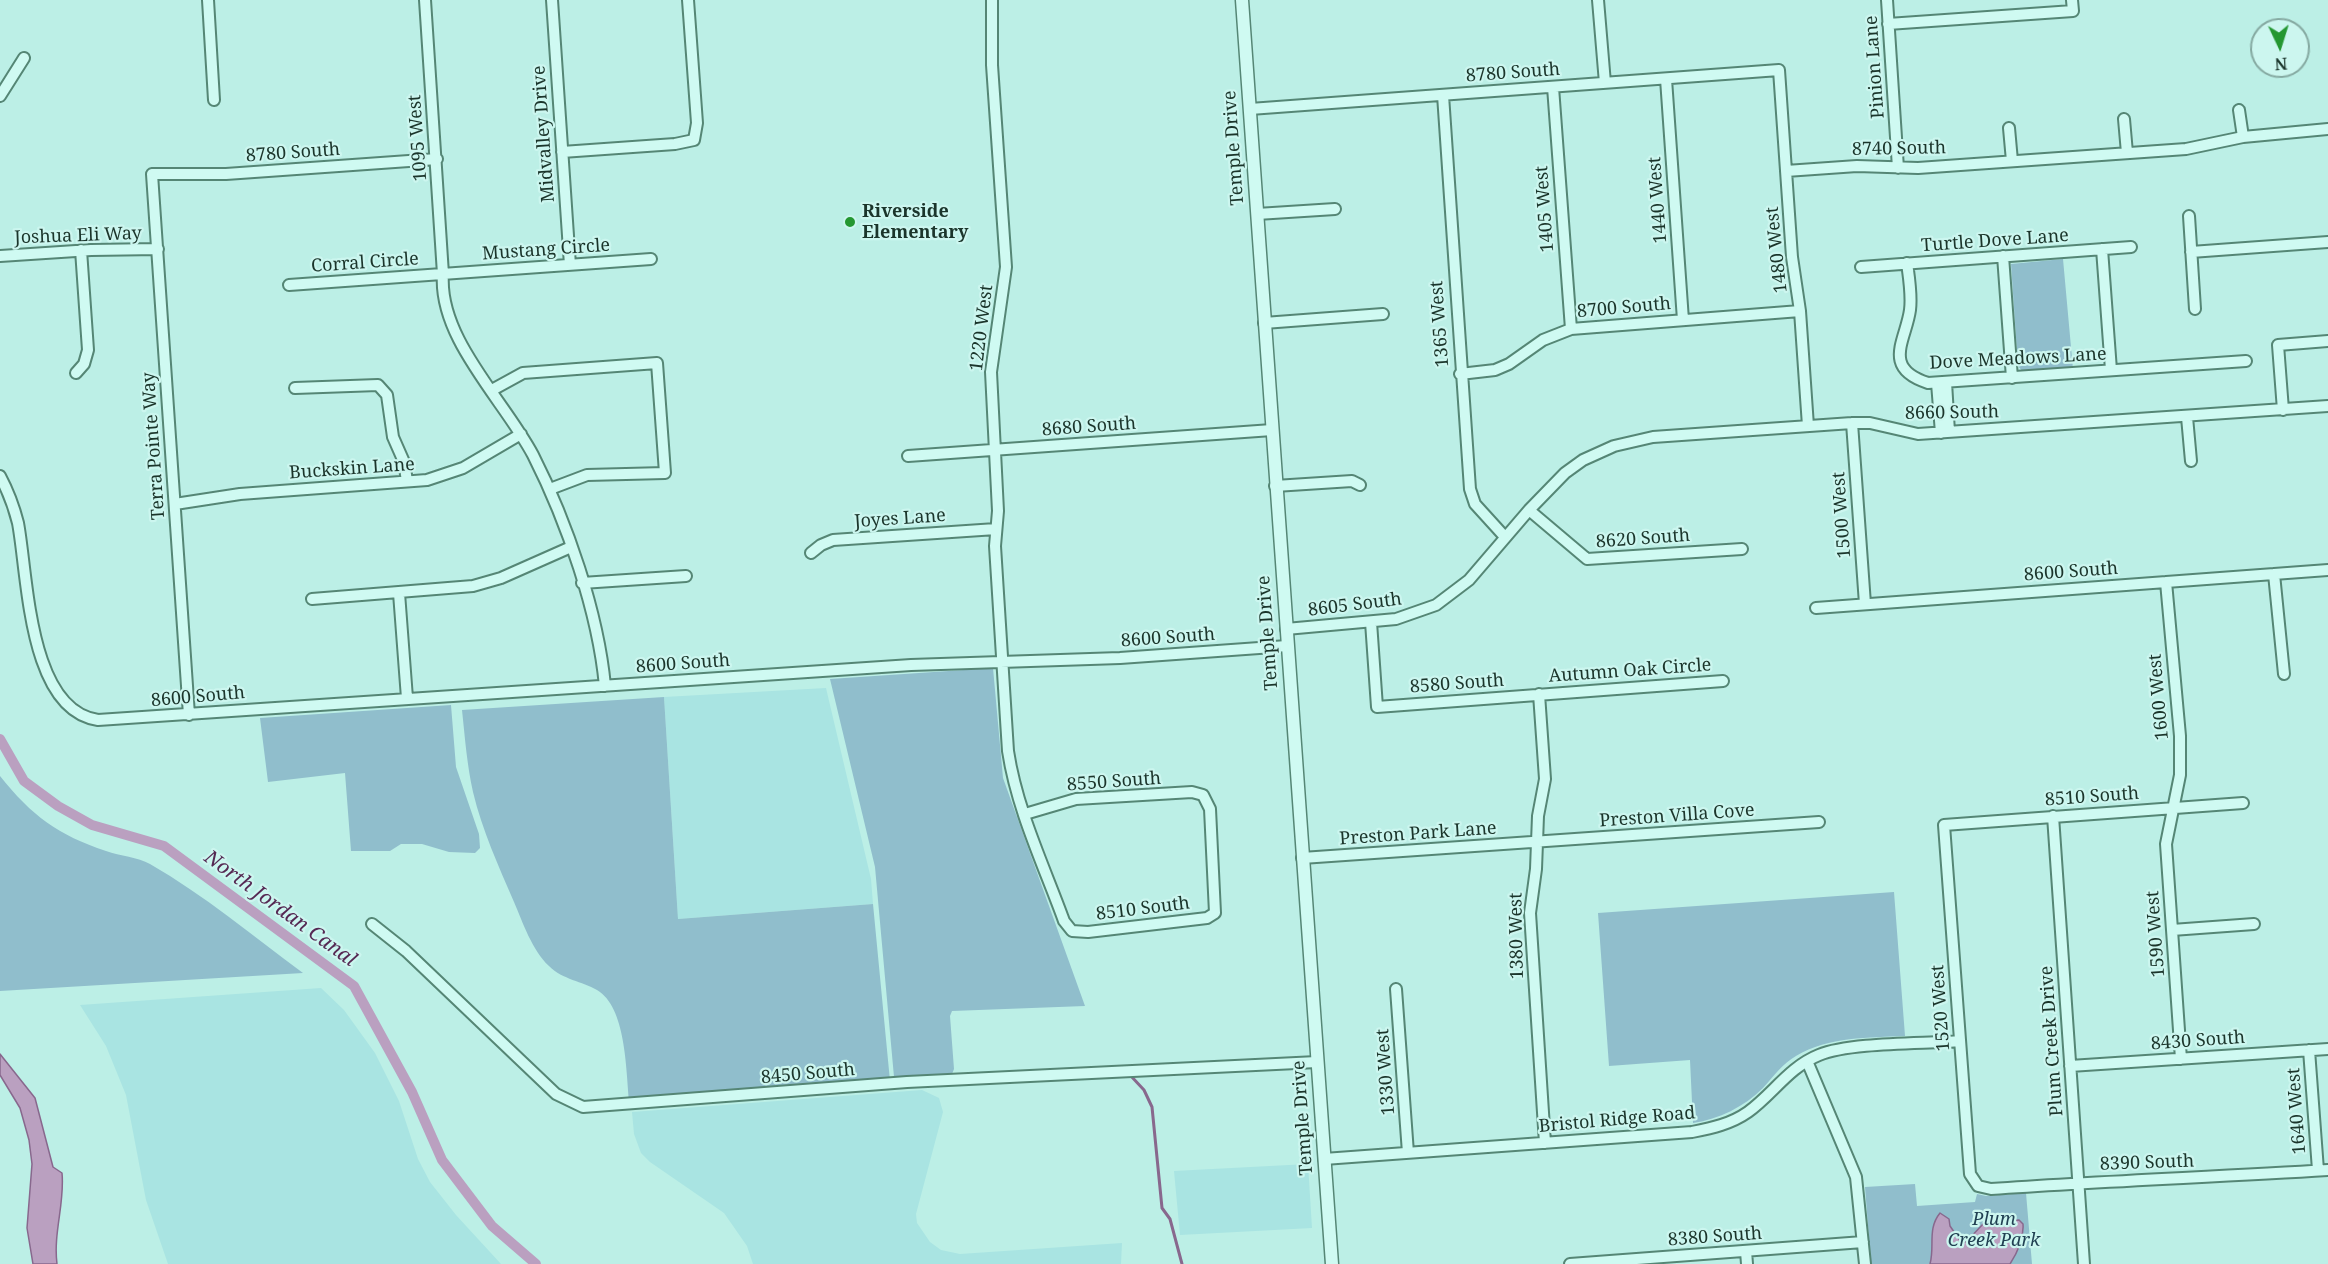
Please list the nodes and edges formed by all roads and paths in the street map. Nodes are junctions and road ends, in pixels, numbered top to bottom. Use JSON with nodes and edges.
{"nodes":[{"id":1,"x":208,"y":0,"type":"edge"},
{"id":2,"x":425,"y":0,"type":"edge"},
{"id":3,"x":552,"y":0,"type":"edge"},
{"id":4,"x":688,"y":0,"type":"edge"},
{"id":5,"x":992,"y":0,"type":"edge"},
{"id":6,"x":1242,"y":0,"type":"edge"},
{"id":7,"x":1598,"y":0,"type":"edge"},
{"id":8,"x":1887,"y":0,"type":"edge"},
{"id":9,"x":2072,"y":5,"type":"edge"},
{"id":10,"x":1888,"y":24,"type":"junction"},
{"id":11,"x":24,"y":58,"type":"dead end"},
{"id":12,"x":1779,"y":70,"type":"joint"},
{"id":13,"x":1666,"y":79,"type":"junction"},
{"id":14,"x":1605,"y":83,"type":"junction"},
{"id":15,"x":1553,"y":87,"type":"junction"},
{"id":16,"x":1443,"y":95,"type":"junction"},
{"id":17,"x":0,"y":96,"type":"edge"},
{"id":18,"x":214,"y":100,"type":"dead end"},
{"id":19,"x":1250,"y":109,"type":"junction"},
{"id":20,"x":2239,"y":110,"type":"dead end"},
{"id":21,"x":2124,"y":119,"type":"dead end"},
{"id":22,"x":2009,"y":128,"type":"dead end"},
{"id":23,"x":2328,"y":129,"type":"edge"},
{"id":24,"x":2243,"y":137,"type":"junction"},
{"id":25,"x":562,"y":152,"type":"junction"},
{"id":26,"x":2127,"y":153,"type":"junction"},
{"id":27,"x":437,"y":159,"type":"junction"},
{"id":28,"x":2012,"y":161,"type":"junction"},
{"id":29,"x":1898,"y":168,"type":"junction"},
{"id":30,"x":1786,"y":171,"type":"junction"},
{"id":31,"x":152,"y":174,"type":"joint"},
{"id":32,"x":1335,"y":209,"type":"dead end"},
{"id":33,"x":1257,"y":214,"type":"junction"},
{"id":34,"x":2189,"y":216,"type":"dead end"},
{"id":35,"x":2328,"y":242,"type":"edge"},
{"id":36,"x":2131,"y":247,"type":"dead end"},
{"id":37,"x":158,"y":249,"type":"junction"},
{"id":38,"x":2102,"y":249,"type":"junction"},
{"id":39,"x":81,"y":250,"type":"junction"},
{"id":40,"x":2192,"y":252,"type":"junction"},
{"id":41,"x":0,"y":256,"type":"edge"},
{"id":42,"x":2003,"y":256,"type":"junction"},
{"id":43,"x":651,"y":259,"type":"dead end"},
{"id":44,"x":1907,"y":263,"type":"junction"},
{"id":45,"x":570,"y":265,"type":"junction"},
{"id":46,"x":1860,"y":267,"type":"dead end"},
{"id":47,"x":443,"y":274,"type":"junction"},
{"id":48,"x":288,"y":285,"type":"dead end"},
{"id":49,"x":2196,"y":309,"type":"dead end"},
{"id":50,"x":1800,"y":311,"type":"junction"},
{"id":51,"x":1383,"y":314,"type":"dead end"},
{"id":52,"x":1683,"y":320,"type":"junction"},
{"id":53,"x":1264,"y":323,"type":"junction"},
{"id":54,"x":1571,"y":329,"type":"junction"},
{"id":55,"x":2328,"y":341,"type":"edge"},
{"id":56,"x":2246,"y":361,"type":"dead end"},
{"id":57,"x":2111,"y":370,"type":"junction"},
{"id":58,"x":76,"y":373,"type":"dead end"},
{"id":59,"x":1460,"y":374,"type":"junction"},
{"id":60,"x":2012,"y":378,"type":"junction"},
{"id":61,"x":1941,"y":383,"type":"junction"},
{"id":62,"x":296,"y":388,"type":"dead end"},
{"id":63,"x":492,"y":390,"type":"junction"},
{"id":64,"x":2328,"y":406,"type":"edge"},
{"id":65,"x":2283,"y":410,"type":"junction"},
{"id":66,"x":2187,"y":417,"type":"junction"},
{"id":67,"x":1852,"y":423,"type":"junction"},
{"id":68,"x":1808,"y":426,"type":"junction"},
{"id":69,"x":1272,"y":430,"type":"junction"},
{"id":70,"x":1945,"y":432,"type":"junction"},
{"id":71,"x":521,"y":434,"type":"junction"},
{"id":72,"x":995,"y":450,"type":"junction"},
{"id":73,"x":908,"y":456,"type":"dead end"},
{"id":74,"x":2191,"y":461,"type":"dead end"},
{"id":75,"x":0,"y":476,"type":"edge"},
{"id":76,"x":408,"y":482,"type":"junction"},
{"id":77,"x":1360,"y":485,"type":"dead end"},
{"id":78,"x":1275,"y":486,"type":"junction"},
{"id":79,"x":550,"y":489,"type":"junction"},
{"id":80,"x":175,"y":504,"type":"junction"},
{"id":81,"x":1529,"y":510,"type":"junction"},
{"id":82,"x":996,"y":529,"type":"junction"},
{"id":83,"x":1505,"y":537,"type":"junction"},
{"id":84,"x":571,"y":547,"type":"junction"},
{"id":85,"x":1742,"y":549,"type":"dead end"},
{"id":86,"x":812,"y":553,"type":"dead end"},
{"id":87,"x":2328,"y":570,"type":"edge"},
{"id":88,"x":2274,"y":574,"type":"junction"},
{"id":89,"x":686,"y":576,"type":"dead end"},
{"id":90,"x":2166,"y":582,"type":"junction"},
{"id":91,"x":582,"y":583,"type":"junction"},
{"id":92,"x":399,"y":593,"type":"junction"},
{"id":93,"x":312,"y":599,"type":"dead end"},
{"id":94,"x":1865,"y":604,"type":"junction"},
{"id":95,"x":1816,"y":608,"type":"dead end"},
{"id":96,"x":1371,"y":622,"type":"junction"},
{"id":97,"x":1286,"y":629,"type":"junction"},
{"id":98,"x":1287,"y":645,"type":"junction"},
{"id":99,"x":1003,"y":661,"type":"junction"},
{"id":100,"x":2284,"y":674,"type":"dead end"},
{"id":101,"x":1724,"y":681,"type":"dead end"},
{"id":102,"x":605,"y":686,"type":"junction"},
{"id":103,"x":1539,"y":694,"type":"junction"},
{"id":104,"x":406,"y":698,"type":"junction"},
{"id":105,"x":189,"y":715,"type":"junction"},
{"id":106,"x":2243,"y":803,"type":"dead end"},
{"id":107,"x":2173,"y":808,"type":"junction"},
{"id":108,"x":1025,"y":814,"type":"junction"},
{"id":109,"x":2053,"y":816,"type":"junction"},
{"id":110,"x":1819,"y":822,"type":"dead end"},
{"id":111,"x":1944,"y":825,"type":"joint"},
{"id":112,"x":1537,"y":842,"type":"junction"},
{"id":113,"x":1302,"y":858,"type":"junction"},
{"id":114,"x":1215,"y":913,"type":"joint"},
{"id":115,"x":372,"y":924,"type":"dead end"},
{"id":116,"x":2254,"y":924,"type":"dead end"},
{"id":117,"x":2172,"y":930,"type":"junction"},
{"id":118,"x":1072,"y":931,"type":"joint"},
{"id":119,"x":1396,"y":989,"type":"dead end"},
{"id":120,"x":1960,"y":1041,"type":"junction"},
{"id":121,"x":2328,"y":1049,"type":"edge"},
{"id":122,"x":2309,"y":1050,"type":"junction"},
{"id":123,"x":2181,"y":1059,"type":"junction"},
{"id":124,"x":1807,"y":1061,"type":"junction"},
{"id":125,"x":1317,"y":1062,"type":"junction"},
{"id":126,"x":2070,"y":1066,"type":"junction"},
{"id":127,"x":1545,"y":1143,"type":"junction"},
{"id":128,"x":1408,"y":1153,"type":"junction"},
{"id":129,"x":1324,"y":1159,"type":"junction"},
{"id":130,"x":2323,"y":1170,"type":"edge"},
{"id":131,"x":2079,"y":1182,"type":"junction"},
{"id":132,"x":1978,"y":1186,"type":"joint"},
{"id":133,"x":1863,"y":1242,"type":"junction"},
{"id":134,"x":1746,"y":1251,"type":"junction"},
{"id":135,"x":1630,"y":1262,"type":"edge"},
{"id":136,"x":1332,"y":1264,"type":"edge"},
{"id":137,"x":1570,"y":1264,"type":"edge"},
{"id":138,"x":1748,"y":1264,"type":"edge"},
{"id":139,"x":1865,"y":1264,"type":"edge"},
{"id":140,"x":2084,"y":1264,"type":"edge"}],
"edges":[{"from":1,"to":18,"type":"street"},
{"from":2,"to":27,"type":"street","name":"1095 West"},
{"from":3,"to":25,"type":"street","name":"Midvalley Drive"},
{"from":4,"to":25,"type":"street"},
{"from":5,"to":72,"type":"street","name":"1220 West"},
{"from":6,"to":19,"type":"street","name":"Temple Drive"},
{"from":7,"to":14,"type":"street"},
{"from":8,"to":10,"type":"street","name":"Pinion Lane"},
{"from":9,"to":10,"type":"street"},
{"from":10,"to":29,"type":"street","name":"Pinion Lane"},
{"from":11,"to":17,"type":"street"},
{"from":12,"to":13,"type":"street","name":"8780 South"},
{"from":12,"to":30,"type":"street","name":"1480 West"},
{"from":13,"to":14,"type":"street","name":"8780 South"},
{"from":13,"to":52,"type":"street","name":"1440 West"},
{"from":14,"to":15,"type":"street","name":"8780 South"},
{"from":15,"to":16,"type":"street","name":"8780 South"},
{"from":15,"to":54,"type":"street","name":"1405 West"},
{"from":16,"to":19,"type":"street","name":"8780 South"},
{"from":16,"to":59,"type":"street","name":"1365 West"},
{"from":19,"to":33,"type":"street","name":"Temple Drive"},
{"from":20,"to":24,"type":"street"},
{"from":21,"to":26,"type":"street"},
{"from":22,"to":28,"type":"street"},
{"from":23,"to":24,"type":"street","name":"8740 South"},
{"from":24,"to":26,"type":"street","name":"8740 South"},
{"from":25,"to":45,"type":"street","name":"Midvalley Drive"},
{"from":26,"to":28,"type":"street","name":"8740 South"},
{"from":27,"to":31,"type":"street","name":"8780 South"},
{"from":27,"to":47,"type":"street","name":"1095 West"},
{"from":28,"to":29,"type":"street","name":"8740 South"},
{"from":29,"to":30,"type":"street","name":"8740 South"},
{"from":30,"to":50,"type":"street","name":"1480 West"},
{"from":31,"to":37,"type":"street","name":"Terra Pointe Way"},
{"from":32,"to":33,"type":"street"},
{"from":33,"to":53,"type":"street","name":"Temple Drive"},
{"from":34,"to":40,"type":"street"},
{"from":35,"to":40,"type":"street"},
{"from":36,"to":38,"type":"street","name":"Turtle Dove Lane"},
{"from":37,"to":39,"type":"street","name":"Joshua Eli Way"},
{"from":37,"to":80,"type":"street","name":"Terra Pointe Way"},
{"from":38,"to":42,"type":"street","name":"Turtle Dove Lane"},
{"from":38,"to":57,"type":"street"},
{"from":39,"to":41,"type":"street","name":"Joshua Eli Way"},
{"from":39,"to":58,"type":"street"},
{"from":40,"to":49,"type":"street"},
{"from":42,"to":44,"type":"street","name":"Turtle Dove Lane"},
{"from":42,"to":60,"type":"street"},
{"from":43,"to":45,"type":"street","name":"Mustang Circle"},
{"from":44,"to":46,"type":"street","name":"Turtle Dove Lane"},
{"from":44,"to":61,"type":"street","name":"Dove Meadows Lane"},
{"from":45,"to":47,"type":"street","name":"Mustang Circle"},
{"from":47,"to":48,"type":"street","name":"Corral Circle"},
{"from":47,"to":63,"type":"street","name":"1095 West"},
{"from":50,"to":52,"type":"street","name":"8700 South"},
{"from":50,"to":68,"type":"street","name":"1480 West"},
{"from":51,"to":53,"type":"street"},
{"from":52,"to":54,"type":"street","name":"8700 South"},
{"from":53,"to":69,"type":"street","name":"Temple Drive"},
{"from":54,"to":59,"type":"street","name":"8700 South"},
{"from":55,"to":65,"type":"street"},
{"from":56,"to":57,"type":"street","name":"Dove Meadows Lane"},
{"from":57,"to":60,"type":"street","name":"Dove Meadows Lane"},
{"from":59,"to":83,"type":"street","name":"1365 West"},
{"from":60,"to":61,"type":"street","name":"Dove Meadows Lane"},
{"from":61,"to":70,"type":"street"},
{"from":62,"to":76,"type":"street"},
{"from":63,"to":71,"type":"street","name":"1095 West"},
{"from":63,"to":79,"type":"street"},
{"from":64,"to":65,"type":"street","name":"8660 South"},
{"from":65,"to":66,"type":"street","name":"8660 South"},
{"from":66,"to":70,"type":"street","name":"8660 South"},
{"from":66,"to":74,"type":"street"},
{"from":67,"to":68,"type":"street","name":"8660 South"},
{"from":67,"to":70,"type":"street","name":"8660 South"},
{"from":67,"to":94,"type":"street","name":"1500 West"},
{"from":68,"to":81,"type":"street","name":"8660 South"},
{"from":69,"to":72,"type":"street","name":"8680 South"},
{"from":69,"to":78,"type":"street","name":"Temple Drive"},
{"from":71,"to":76,"type":"street","name":"Buckskin Lane"},
{"from":71,"to":79,"type":"street","name":"1095 West"},
{"from":72,"to":73,"type":"street","name":"8680 South"},
{"from":72,"to":82,"type":"street","name":"1220 West"},
{"from":75,"to":105,"type":"street","name":"8600 South"},
{"from":76,"to":80,"type":"street","name":"Buckskin Lane"},
{"from":77,"to":78,"type":"street"},
{"from":78,"to":97,"type":"street","name":"Temple Drive"},
{"from":79,"to":84,"type":"street","name":"1095 West"},
{"from":80,"to":105,"type":"street","name":"Terra Pointe Way"},
{"from":81,"to":83,"type":"street","name":"8605 South"},
{"from":81,"to":85,"type":"street","name":"8620 South"},
{"from":82,"to":86,"type":"street","name":"Joyes Lane"},
{"from":82,"to":99,"type":"street","name":"1220 West"},
{"from":83,"to":96,"type":"street","name":"8605 South"},
{"from":84,"to":91,"type":"street","name":"1095 West"},
{"from":84,"to":92,"type":"street"},
{"from":87,"to":88,"type":"street","name":"8600 South"},
{"from":88,"to":90,"type":"street","name":"8600 South"},
{"from":88,"to":100,"type":"street"},
{"from":89,"to":91,"type":"street"},
{"from":90,"to":94,"type":"street","name":"8600 South"},
{"from":90,"to":107,"type":"street","name":"1600 West"},
{"from":91,"to":102,"type":"street","name":"1095 West"},
{"from":92,"to":93,"type":"street"},
{"from":92,"to":104,"type":"street"},
{"from":94,"to":95,"type":"street","name":"8600 South"},
{"from":96,"to":97,"type":"street","name":"8605 South"},
{"from":96,"to":103,"type":"street","name":"8580 South"},
{"from":97,"to":98,"type":"street","name":"Temple Drive"},
{"from":98,"to":99,"type":"street","name":"8600 South"},
{"from":98,"to":113,"type":"street","name":"Temple Drive"},
{"from":99,"to":102,"type":"street","name":"8600 South"},
{"from":99,"to":108,"type":"street","name":"1220 West"},
{"from":101,"to":103,"type":"street","name":"Autumn Oak Circle"},
{"from":102,"to":104,"type":"street","name":"8600 South"},
{"from":103,"to":112,"type":"street","name":"1380 West"},
{"from":104,"to":105,"type":"street","name":"8600 South"},
{"from":106,"to":107,"type":"street","name":"8510 South"},
{"from":107,"to":109,"type":"street","name":"8510 South"},
{"from":107,"to":117,"type":"street","name":"1590 West"},
{"from":108,"to":114,"type":"street","name":"8550 South"},
{"from":108,"to":118,"type":"street","name":"1220 West"},
{"from":109,"to":111,"type":"street","name":"8510 South"},
{"from":109,"to":126,"type":"street","name":"Plum Creek Drive"},
{"from":110,"to":112,"type":"street","name":"Preston Villa Cove"},
{"from":111,"to":120,"type":"street","name":"1520 West"},
{"from":112,"to":113,"type":"street","name":"Preston Park Lane"},
{"from":112,"to":127,"type":"street","name":"1380 West"},
{"from":113,"to":125,"type":"street","name":"Temple Drive"},
{"from":114,"to":118,"type":"street","name":"8510 South"},
{"from":115,"to":125,"type":"street","name":"8450 South"},
{"from":116,"to":117,"type":"street"},
{"from":117,"to":123,"type":"street","name":"1590 West"},
{"from":119,"to":128,"type":"street","name":"1330 West"},
{"from":120,"to":124,"type":"street","name":"Bristol Ridge Road"},
{"from":120,"to":132,"type":"street","name":"1520 West"},
{"from":121,"to":122,"type":"street","name":"8430 South"},
{"from":122,"to":123,"type":"street","name":"8430 South"},
{"from":122,"to":130,"type":"street","name":"1640 West"},
{"from":123,"to":126,"type":"street","name":"8430 South"},
{"from":124,"to":127,"type":"street","name":"Bristol Ridge Road"},
{"from":124,"to":133,"type":"street"},
{"from":125,"to":129,"type":"street","name":"Temple Drive"},
{"from":126,"to":131,"type":"street","name":"Plum Creek Drive"},
{"from":127,"to":128,"type":"street","name":"Bristol Ridge Road"},
{"from":128,"to":129,"type":"street","name":"Bristol Ridge Road"},
{"from":129,"to":136,"type":"street","name":"Temple Drive"},
{"from":130,"to":131,"type":"street","name":"8390 South"},
{"from":131,"to":132,"type":"street","name":"8390 South"},
{"from":131,"to":140,"type":"street","name":"Plum Creek Drive"},
{"from":133,"to":134,"type":"street","name":"8380 South"},
{"from":133,"to":139,"type":"street"},
{"from":134,"to":135,"type":"street","name":"8380 South"},
{"from":134,"to":138,"type":"street"},
{"from":135,"to":137,"type":"street","name":"8380 South"}]}
